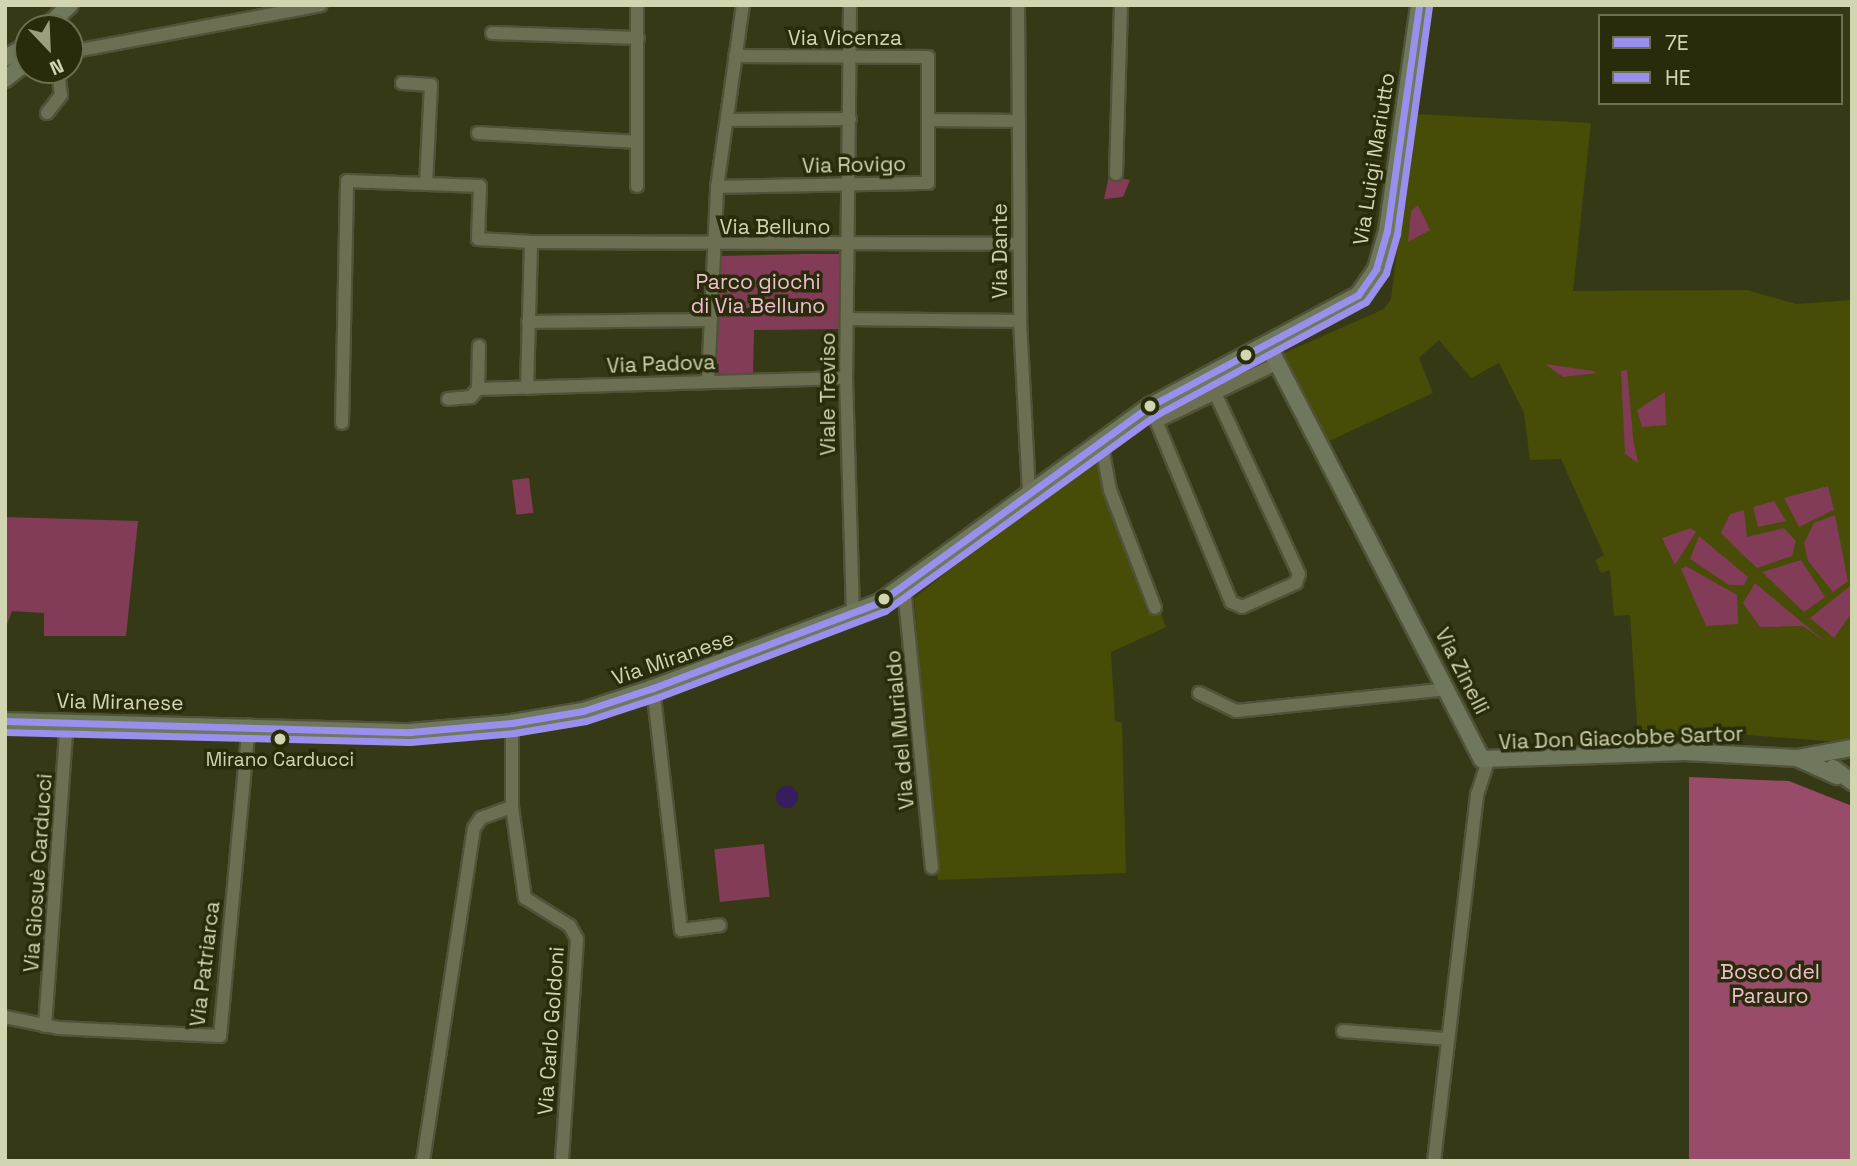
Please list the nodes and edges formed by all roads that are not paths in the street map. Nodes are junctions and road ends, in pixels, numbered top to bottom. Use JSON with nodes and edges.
{"nodes":[{"id":1,"x":321,"y":5,"type":"edge"},
{"id":2,"x":637,"y":5,"type":"edge"},
{"id":3,"x":743,"y":5,"type":"edge"},
{"id":4,"x":850,"y":5,"type":"edge"},
{"id":5,"x":1018,"y":5,"type":"edge"},
{"id":6,"x":1121,"y":5,"type":"edge"},
{"id":7,"x":1419,"y":5,"type":"edge"},
{"id":8,"x":492,"y":33,"type":"dead end"},
{"id":9,"x":638,"y":38,"type":"junction"},
{"id":10,"x":84,"y":49,"type":"edge"},
{"id":11,"x":735,"y":56,"type":"junction"},
{"id":12,"x":850,"y":58,"type":"junction"},
{"id":13,"x":402,"y":83,"type":"dead end"},
{"id":14,"x":60,"y":84,"type":"edge"},
{"id":15,"x":47,"y":113,"type":"dead end"},
{"id":16,"x":850,"y":119,"type":"junction"},
{"id":17,"x":727,"y":120,"type":"junction"},
{"id":18,"x":928,"y":120,"type":"junction"},
{"id":19,"x":1019,"y":121,"type":"junction"},
{"id":20,"x":478,"y":133,"type":"dead end"},
{"id":21,"x":637,"y":142,"type":"junction"},
{"id":22,"x":1116,"y":174,"type":"dead end"},
{"id":23,"x":426,"y":184,"type":"junction"},
{"id":24,"x":850,"y":185,"type":"junction"},
{"id":25,"x":637,"y":186,"type":"dead end"},
{"id":26,"x":718,"y":187,"type":"junction"},
{"id":27,"x":531,"y":242,"type":"junction"},
{"id":28,"x":1019,"y":244,"type":"junction"},
{"id":29,"x":713,"y":246,"type":"junction"},
{"id":30,"x":849,"y":247,"type":"junction"},
{"id":31,"x":848,"y":319,"type":"junction"},
{"id":32,"x":708,"y":320,"type":"junction"},
{"id":33,"x":1020,"y":321,"type":"junction"},
{"id":34,"x":528,"y":322,"type":"junction"},
{"id":35,"x":479,"y":346,"type":"dead end"},
{"id":36,"x":1269,"y":346,"type":"junction"},
{"id":37,"x":1278,"y":363,"type":"junction"},
{"id":38,"x":846,"y":378,"type":"junction"},
{"id":39,"x":708,"y":381,"type":"junction"},
{"id":40,"x":478,"y":388,"type":"junction"},
{"id":41,"x":527,"y":388,"type":"junction"},
{"id":42,"x":1214,"y":393,"type":"junction"},
{"id":43,"x":448,"y":400,"type":"dead end"},
{"id":44,"x":1154,"y":414,"type":"junction"},
{"id":45,"x":342,"y":423,"type":"dead end"},
{"id":46,"x":1101,"y":441,"type":"junction"},
{"id":47,"x":1029,"y":495,"type":"junction"},
{"id":48,"x":904,"y":588,"type":"junction"},
{"id":49,"x":1155,"y":608,"type":"dead end"},
{"id":50,"x":853,"y":614,"type":"junction"},
{"id":51,"x":653,"y":688,"type":"junction"},
{"id":52,"x":1448,"y":689,"type":"junction"},
{"id":53,"x":1199,"y":693,"type":"dead end"},
{"id":54,"x":5,"y":721,"type":"edge"},
{"id":55,"x":67,"y":722,"type":"junction"},
{"id":56,"x":512,"y":723,"type":"junction"},
{"id":57,"x":249,"y":726,"type":"junction"},
{"id":58,"x":1844,"y":750,"type":"edge"},
{"id":59,"x":1797,"y":758,"type":"junction"},
{"id":60,"x":1488,"y":762,"type":"junction"},
{"id":61,"x":1844,"y":779,"type":"edge"},
{"id":62,"x":512,"y":807,"type":"junction"},
{"id":63,"x":932,"y":868,"type":"dead end"},
{"id":64,"x":720,"y":925,"type":"dead end"},
{"id":65,"x":5,"y":1017,"type":"edge"},
{"id":66,"x":45,"y":1026,"type":"junction"},
{"id":67,"x":1343,"y":1031,"type":"dead end"},
{"id":68,"x":1446,"y":1039,"type":"junction"},
{"id":69,"x":423,"y":1161,"type":"edge"},
{"id":70,"x":562,"y":1161,"type":"edge"},
{"id":71,"x":1434,"y":1161,"type":"edge"}],
"edges":[{"from":1,"to":10,"type":"street"},
{"from":2,"to":9,"type":"street"},
{"from":3,"to":11,"type":"street"},
{"from":4,"to":12,"type":"street","name":"Viale Treviso"},
{"from":5,"to":19,"type":"street","name":"Via Dante"},
{"from":6,"to":22,"type":"street"},
{"from":7,"to":36,"type":"main road","name":"Via Luigi Mariutto"},
{"from":8,"to":9,"type":"street"},
{"from":9,"to":21,"type":"street"},
{"from":11,"to":12,"type":"street","name":"Via Vicenza"},
{"from":11,"to":17,"type":"street"},
{"from":12,"to":16,"type":"street","name":"Viale Treviso"},
{"from":12,"to":18,"type":"street","name":"Via Vicenza"},
{"from":13,"to":23,"type":"street"},
{"from":14,"to":15,"type":"street"},
{"from":16,"to":17,"type":"street"},
{"from":16,"to":24,"type":"street","name":"Viale Treviso"},
{"from":17,"to":26,"type":"street"},
{"from":18,"to":19,"type":"street"},
{"from":18,"to":24,"type":"street","name":"Via Rovigo"},
{"from":19,"to":28,"type":"street","name":"Via Dante"},
{"from":20,"to":21,"type":"street"},
{"from":21,"to":25,"type":"street"},
{"from":23,"to":27,"type":"street","name":"Via Belluno"},
{"from":23,"to":45,"type":"street","name":"Via Belluno"},
{"from":24,"to":26,"type":"street","name":"Via Rovigo"},
{"from":24,"to":30,"type":"street","name":"Viale Treviso"},
{"from":26,"to":29,"type":"street"},
{"from":27,"to":29,"type":"street","name":"Via Belluno"},
{"from":27,"to":34,"type":"street"},
{"from":28,"to":30,"type":"street","name":"Via Belluno"},
{"from":28,"to":33,"type":"street","name":"Via Dante"},
{"from":29,"to":30,"type":"street","name":"Via Belluno"},
{"from":29,"to":32,"type":"street"},
{"from":30,"to":31,"type":"street","name":"Viale Treviso"},
{"from":31,"to":33,"type":"street"},
{"from":31,"to":38,"type":"street","name":"Viale Treviso"},
{"from":32,"to":34,"type":"street","name":"Via Padova"},
{"from":32,"to":39,"type":"street"},
{"from":33,"to":47,"type":"street","name":"Via Dante"},
{"from":34,"to":41,"type":"street"},
{"from":35,"to":40,"type":"street"},
{"from":36,"to":37,"type":"main road","name":"Via Zinelli"},
{"from":36,"to":44,"type":"main road","name":"Via Miranese"},
{"from":37,"to":42,"type":"street","name":"Via Miranese"},
{"from":37,"to":52,"type":"main road","name":"Via Zinelli"},
{"from":38,"to":39,"type":"street","name":"Via Padova"},
{"from":38,"to":50,"type":"street","name":"Viale Treviso"},
{"from":39,"to":41,"type":"street","name":"Via Padova"},
{"from":40,"to":41,"type":"street","name":"Via Padova"},
{"from":40,"to":43,"type":"street","name":"Via Padova"},
{"from":42,"to":44,"type":"street","name":"Via Miranese"},
{"from":42,"to":44,"type":"street"},
{"from":44,"to":46,"type":"main road","name":"Via Miranese"},
{"from":46,"to":47,"type":"main road","name":"Via Miranese"},
{"from":46,"to":49,"type":"street"},
{"from":47,"to":48,"type":"main road","name":"Via Miranese"},
{"from":48,"to":50,"type":"main road","name":"Via Miranese"},
{"from":48,"to":63,"type":"street","name":"Via del Murialdo"},
{"from":50,"to":51,"type":"main road","name":"Via Miranese"},
{"from":51,"to":56,"type":"main road","name":"Via Miranese"},
{"from":51,"to":64,"type":"street"},
{"from":52,"to":53,"type":"street"},
{"from":52,"to":60,"type":"main road","name":"Via Zinelli"},
{"from":54,"to":55,"type":"main road","name":"Via Miranese"},
{"from":55,"to":57,"type":"main road","name":"Via Miranese"},
{"from":55,"to":66,"type":"street","name":"Via Giosuè Carducci"},
{"from":56,"to":57,"type":"main road","name":"Via Miranese"},
{"from":56,"to":62,"type":"street","name":"Via Carlo Goldoni"},
{"from":57,"to":66,"type":"street","name":"Via Patriarca"},
{"from":58,"to":59,"type":"main road","name":"Via Don Giacobbe Sartor"},
{"from":58,"to":61,"type":"main road","name":"Via Don Giacobbe Sartor"},
{"from":59,"to":60,"type":"main road","name":"Via Don Giacobbe Sartor"},
{"from":59,"to":61,"type":"main road","name":"Via Don Giacobbe Sartor"},
{"from":60,"to":68,"type":"street"},
{"from":62,"to":69,"type":"street"},
{"from":62,"to":70,"type":"street","name":"Via Carlo Goldoni"},
{"from":65,"to":66,"type":"street","name":"Via Patriarca"},
{"from":67,"to":68,"type":"street"},
{"from":68,"to":71,"type":"street"}]}
